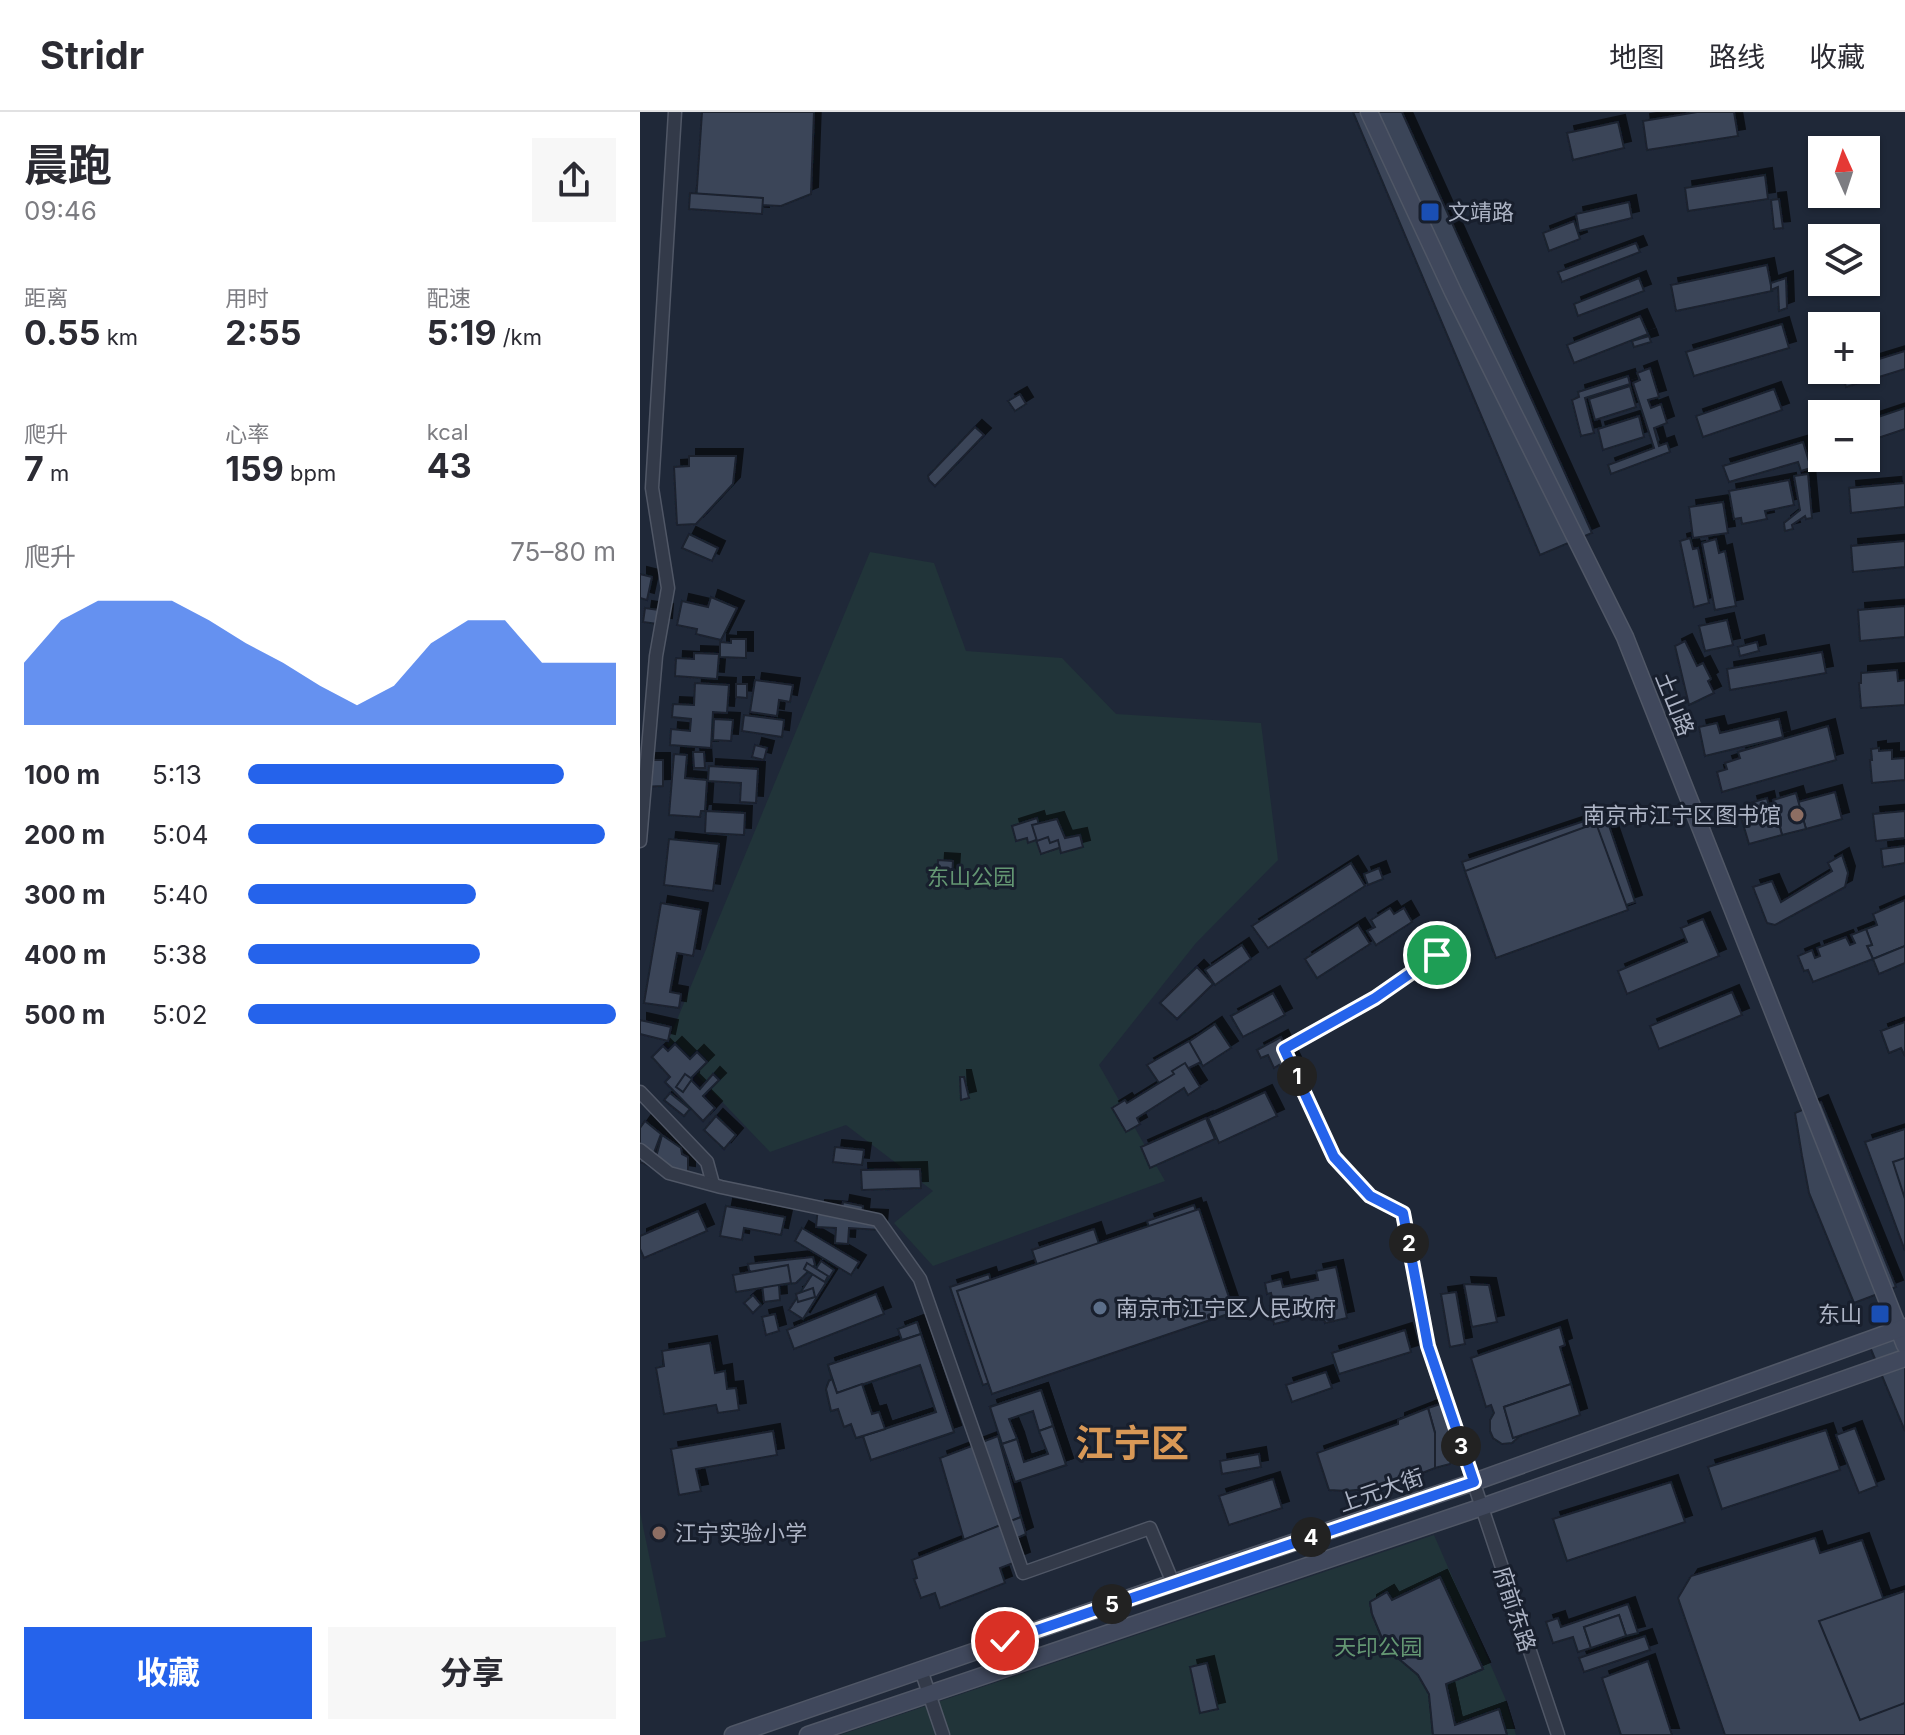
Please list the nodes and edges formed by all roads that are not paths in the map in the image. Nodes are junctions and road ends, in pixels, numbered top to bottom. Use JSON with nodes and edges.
{"nodes":[{"id":1,"x":675,"y":112,"type":"edge"},
{"id":2,"x":1369,"y":112,"type":"edge"},
{"id":3,"x":640,"y":841,"type":"edge"},
{"id":4,"x":1437,"y":955,"type":"dead end"},
{"id":5,"x":640,"y":1092,"type":"edge"},
{"id":6,"x":640,"y":1150,"type":"edge"},
{"id":7,"x":713,"y":1184,"type":"junction"},
{"id":8,"x":1903,"y":1334,"type":"edge"},
{"id":9,"x":1905,"y":1358,"type":"edge"},
{"id":10,"x":1474,"y":1482,"type":"junction"},
{"id":11,"x":1482,"y":1507,"type":"junction"},
{"id":12,"x":1173,"y":1583,"type":"junction"},
{"id":13,"x":921,"y":1670,"type":"junction"},
{"id":14,"x":929,"y":1694,"type":"junction"},
{"id":15,"x":733,"y":1735,"type":"edge"},
{"id":16,"x":808,"y":1735,"type":"edge"},
{"id":17,"x":943,"y":1735,"type":"edge"},
{"id":18,"x":1558,"y":1735,"type":"edge"}],
"edges":[{"from":1,"to":3,"type":"street"},
{"from":2,"to":8,"type":"main road","name":"土山路"},
{"from":4,"to":10,"type":"street","name":"府前东路"},
{"from":5,"to":7,"type":"street"},
{"from":6,"to":7,"type":"street"},
{"from":7,"to":12,"type":"street"},
{"from":8,"to":10,"type":"main road","name":"上元大街"},
{"from":9,"to":11,"type":"main road"},
{"from":10,"to":11,"type":"street","name":"府前东路"},
{"from":10,"to":12,"type":"main road","name":"上元大街"},
{"from":11,"to":14,"type":"main road"},
{"from":11,"to":18,"type":"street","name":"府前东路"},
{"from":12,"to":13,"type":"main road","name":"上元大街"},
{"from":13,"to":14,"type":"street"},
{"from":13,"to":15,"type":"main road","name":"上元大街"},
{"from":14,"to":16,"type":"main road"},
{"from":14,"to":17,"type":"street"}]}
